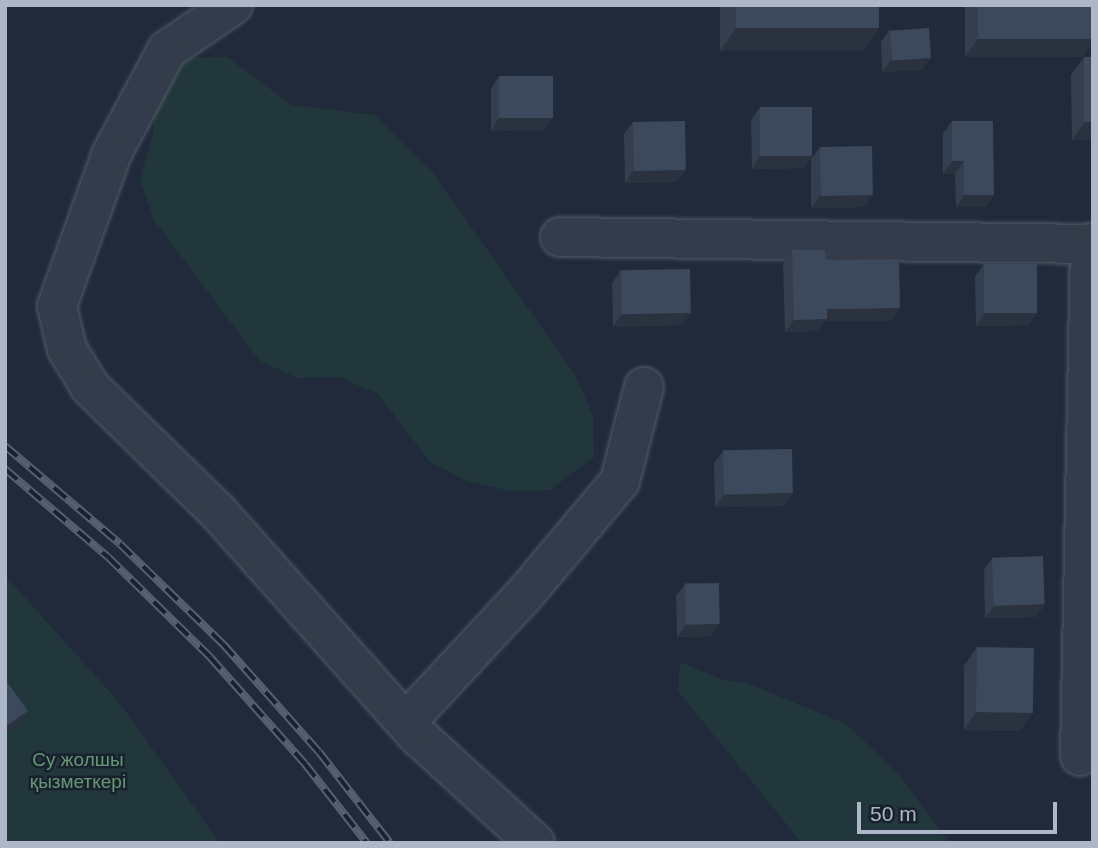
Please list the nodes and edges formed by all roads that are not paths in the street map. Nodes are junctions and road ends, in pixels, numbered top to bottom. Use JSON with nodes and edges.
{"nodes":[{"id":1,"x":233,"y":5,"type":"edge"},
{"id":2,"x":560,"y":237,"type":"dead end"},
{"id":3,"x":1091,"y":244,"type":"edge"},
{"id":4,"x":643,"y":387,"type":"dead end"},
{"id":5,"x":406,"y":722,"type":"junction"},
{"id":6,"x":1080,"y":756,"type":"dead end"},
{"id":7,"x":535,"y":843,"type":"edge"}],
"edges":[{"from":1,"to":5,"type":"street"},
{"from":2,"to":3,"type":"street"},
{"from":3,"to":6,"type":"street"},
{"from":4,"to":5,"type":"street"},
{"from":5,"to":7,"type":"street"}]}
